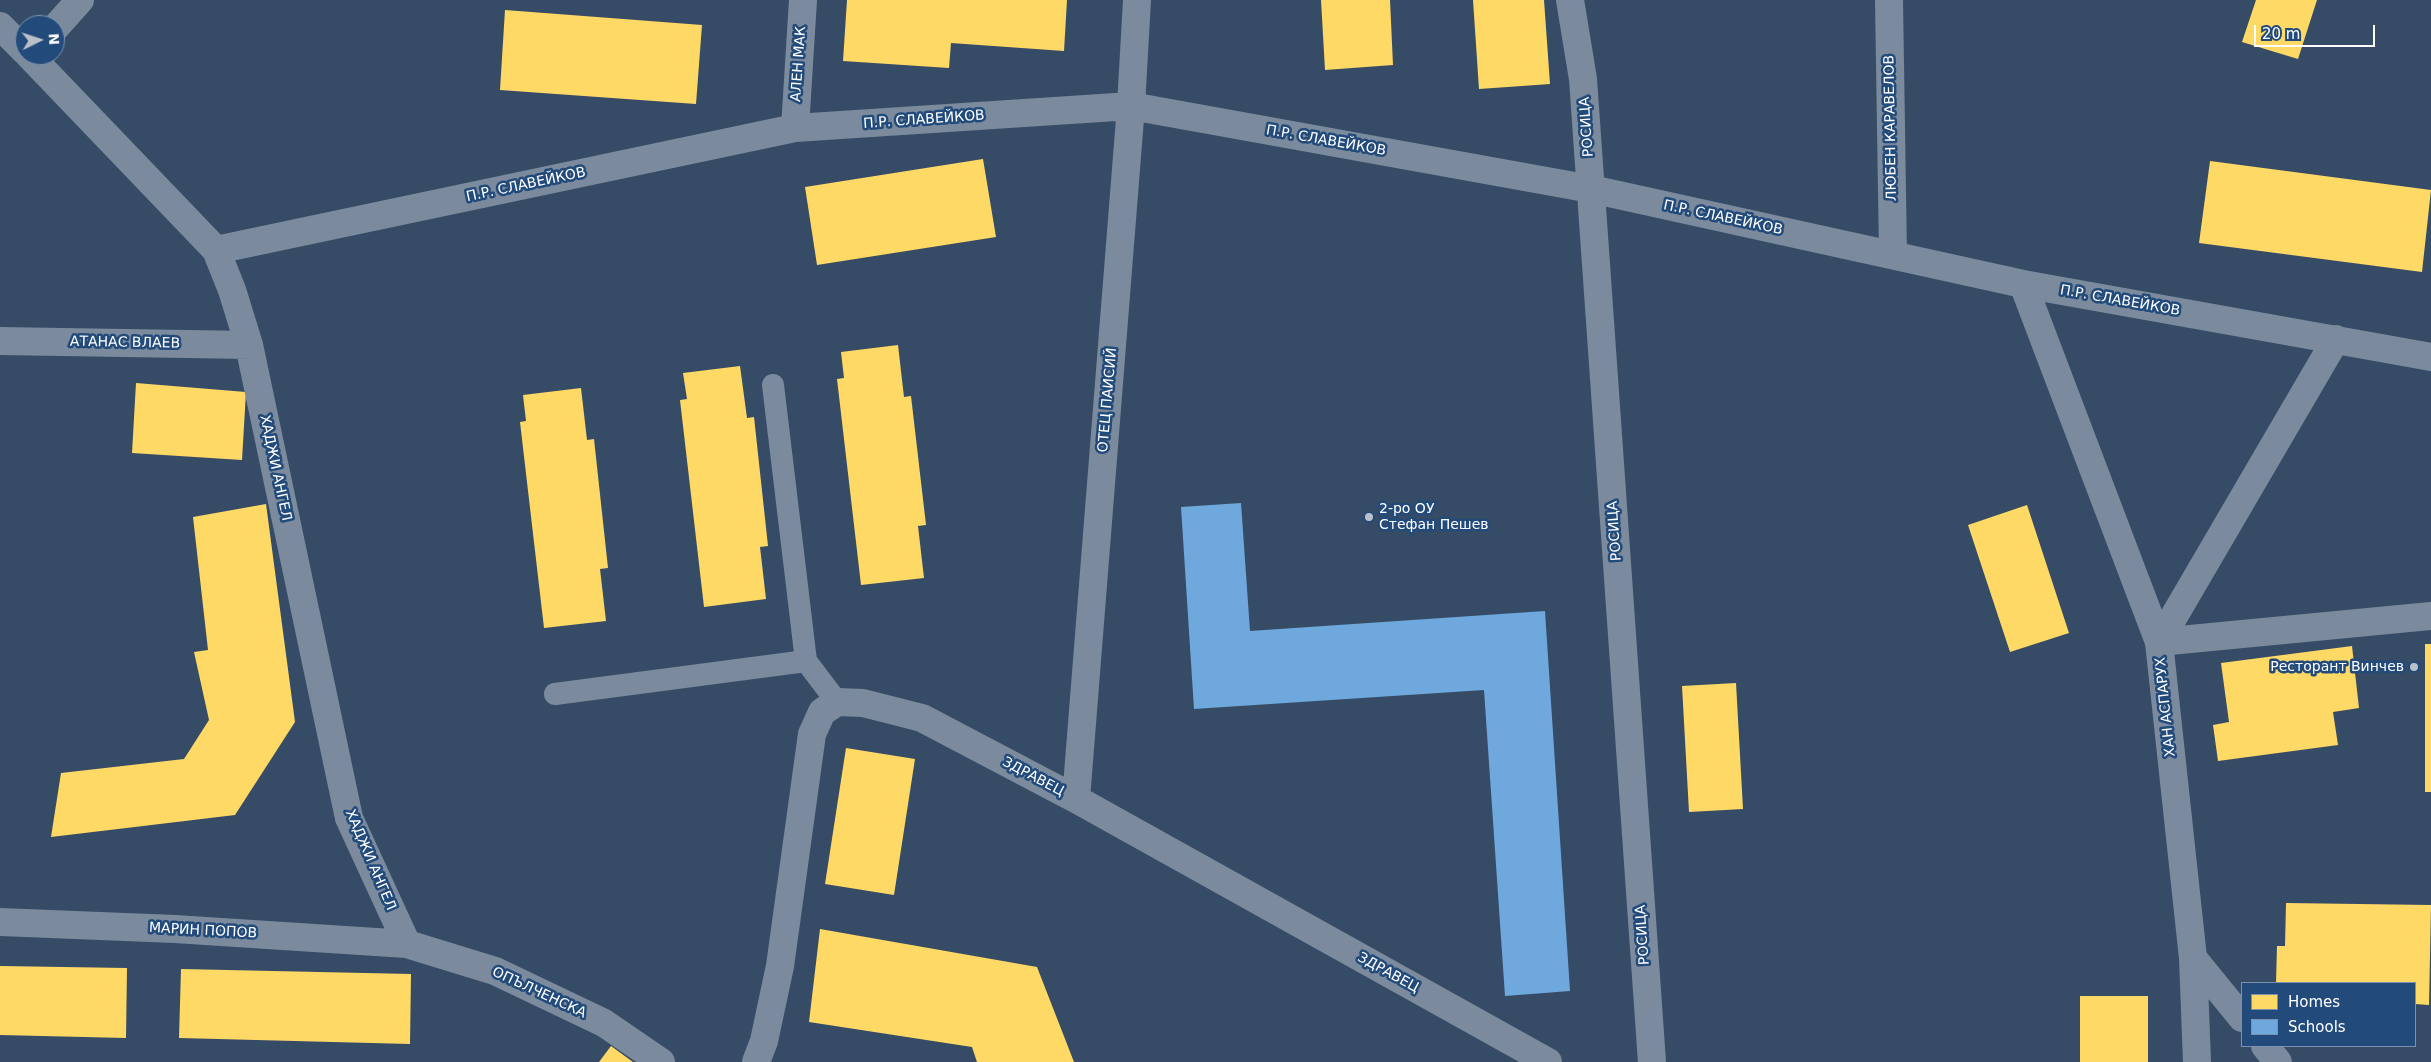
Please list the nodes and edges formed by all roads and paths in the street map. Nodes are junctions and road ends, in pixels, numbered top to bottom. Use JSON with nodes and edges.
{"nodes":[{"id":1,"x":80,"y":0,"type":"edge"},
{"id":2,"x":803,"y":0,"type":"edge"},
{"id":3,"x":1137,"y":0,"type":"edge"},
{"id":4,"x":1570,"y":0,"type":"edge"},
{"id":5,"x":1889,"y":0,"type":"edge"},
{"id":6,"x":65,"y":17,"type":"edge"},
{"id":7,"x":0,"y":26,"type":"edge"},
{"id":8,"x":15,"y":40,"type":"edge"},
{"id":9,"x":39,"y":65,"type":"edge"},
{"id":10,"x":1131,"y":106,"type":"junction"},
{"id":11,"x":795,"y":128,"type":"junction"},
{"id":12,"x":1591,"y":188,"type":"junction"},
{"id":13,"x":216,"y":250,"type":"junction"},
{"id":14,"x":1893,"y":255,"type":"junction"},
{"id":15,"x":2023,"y":284,"type":"junction"},
{"id":16,"x":2336,"y":339,"type":"junction"},
{"id":17,"x":0,"y":341,"type":"edge"},
{"id":18,"x":249,"y":345,"type":"junction"},
{"id":19,"x":2431,"y":357,"type":"edge"},
{"id":20,"x":773,"y":385,"type":"dead end"},
{"id":21,"x":2431,"y":616,"type":"edge"},
{"id":22,"x":2159,"y":642,"type":"junction"},
{"id":23,"x":806,"y":661,"type":"junction"},
{"id":24,"x":555,"y":694,"type":"dead end"},
{"id":25,"x":837,"y":702,"type":"junction"},
{"id":26,"x":1076,"y":799,"type":"junction"},
{"id":27,"x":0,"y":922,"type":"edge"},
{"id":28,"x":407,"y":944,"type":"junction"},
{"id":29,"x":2193,"y":958,"type":"junction"},
{"id":30,"x":2241,"y":1017,"type":"edge"},
{"id":31,"x":2265,"y":1047,"type":"edge"},
{"id":32,"x":661,"y":1062,"type":"edge"},
{"id":33,"x":756,"y":1062,"type":"edge"},
{"id":34,"x":1548,"y":1062,"type":"edge"},
{"id":35,"x":1652,"y":1062,"type":"edge"},
{"id":36,"x":2197,"y":1062,"type":"edge"},
{"id":37,"x":2278,"y":1062,"type":"edge"}],
"edges":[{"from":1,"to":6,"type":"street"},
{"from":2,"to":11,"type":"street","name":"АЛЕН МАК"},
{"from":3,"to":10,"type":"street","name":"ОТЕЦ ПАИСИЙ"},
{"from":4,"to":12,"type":"street","name":"РОСИЦА"},
{"from":5,"to":14,"type":"street","name":"ЛЮБЕН КАРАВЕЛОВ"},
{"from":7,"to":8,"type":"street","name":"ХАДЖИ АНГЕЛ"},
{"from":9,"to":13,"type":"street","name":"ХАДЖИ АНГЕЛ"},
{"from":10,"to":11,"type":"street","name":"П.Р. СЛАВЕЙКОВ"},
{"from":10,"to":12,"type":"street","name":"П.Р. СЛАВЕЙКОВ"},
{"from":10,"to":26,"type":"street","name":"ОТЕЦ ПАИСИЙ"},
{"from":11,"to":13,"type":"street","name":"П.Р. СЛАВЕЙКОВ"},
{"from":12,"to":14,"type":"street","name":"П.Р. СЛАВЕЙКОВ"},
{"from":12,"to":35,"type":"street","name":"РОСИЦА"},
{"from":13,"to":18,"type":"street","name":"ХАДЖИ АНГЕЛ"},
{"from":14,"to":15,"type":"street","name":"П.Р. СЛАВЕЙКОВ"},
{"from":15,"to":16,"type":"street","name":"П.Р. СЛАВЕЙКОВ"},
{"from":15,"to":22,"type":"street"},
{"from":16,"to":19,"type":"street","name":"П.Р. СЛАВЕЙКОВ"},
{"from":16,"to":22,"type":"street","name":"ХАН АСПАРУХ"},
{"from":17,"to":18,"type":"street","name":"АТАНАС ВЛАЕВ"},
{"from":18,"to":28,"type":"street","name":"ХАДЖИ АНГЕЛ"},
{"from":20,"to":23,"type":"lane"},
{"from":21,"to":22,"type":"street"},
{"from":22,"to":29,"type":"street","name":"ХАН АСПАРУХ"},
{"from":23,"to":24,"type":"lane"},
{"from":23,"to":25,"type":"lane"},
{"from":25,"to":26,"type":"street","name":"ЗДРАВЕЦ"},
{"from":25,"to":33,"type":"street"},
{"from":26,"to":34,"type":"street","name":"ЗДРАВЕЦ"},
{"from":27,"to":28,"type":"street","name":"МАРИН ПОПОВ"},
{"from":28,"to":32,"type":"street","name":"ОПЪЛЧЕНСКА"},
{"from":29,"to":30,"type":"street"},
{"from":29,"to":36,"type":"street","name":"ХАН АСПАРУХ"},
{"from":31,"to":37,"type":"street"}]}
